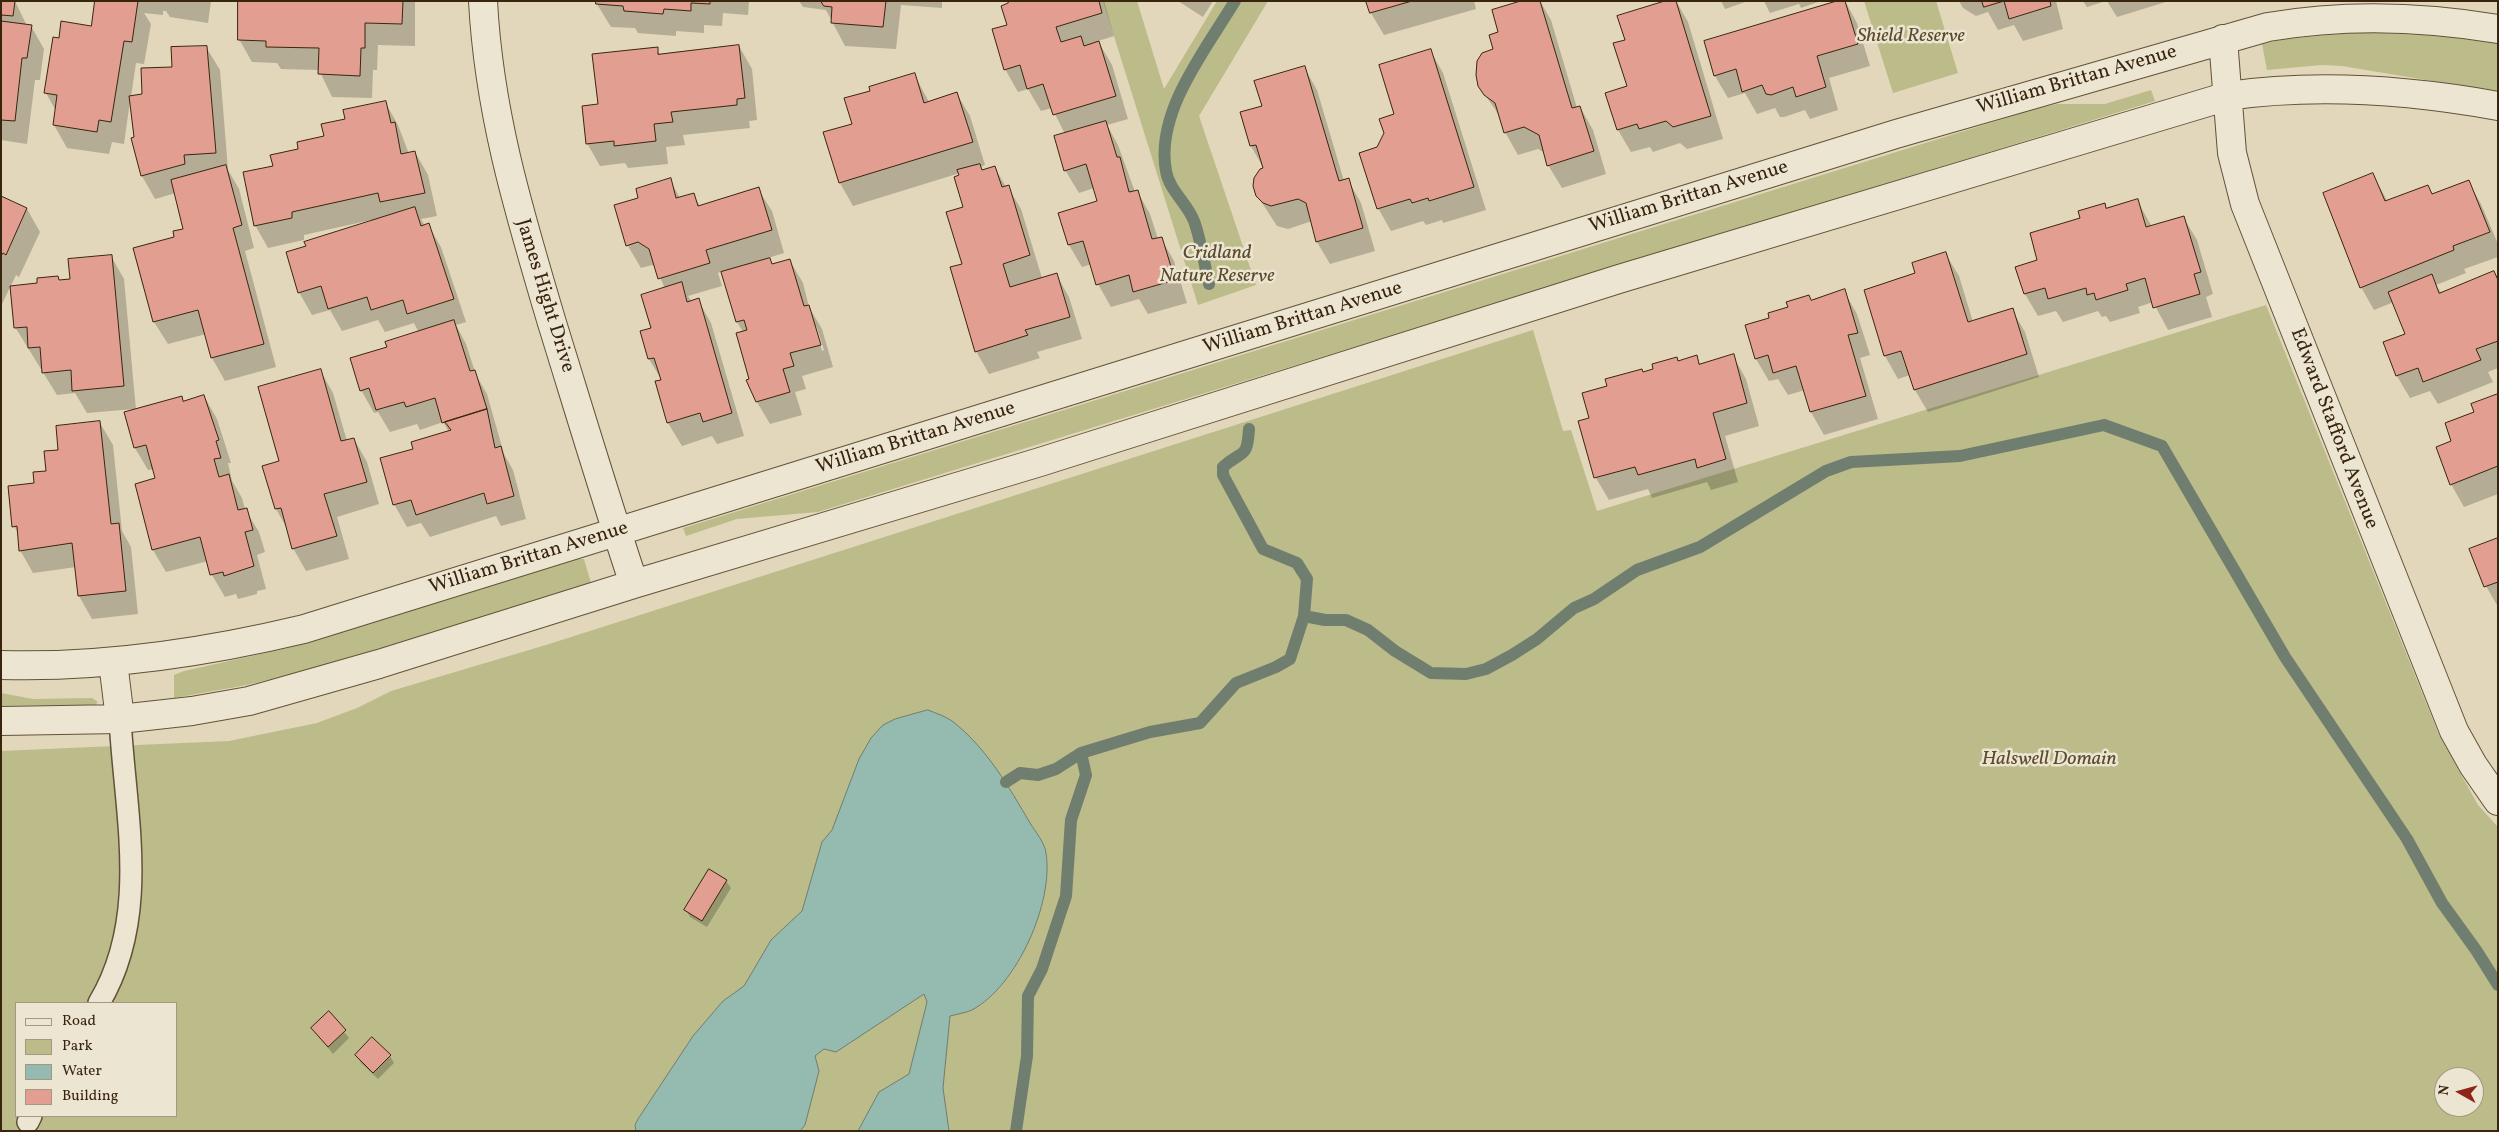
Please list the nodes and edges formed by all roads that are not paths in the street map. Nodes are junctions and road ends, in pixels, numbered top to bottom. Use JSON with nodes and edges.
{"nodes":[{"id":1,"x":483,"y":1,"type":"edge"},
{"id":2,"x":2498,"y":29,"type":"edge"},
{"id":3,"x":2223,"y":39,"type":"junction"},
{"id":4,"x":2228,"y":96,"type":"junction"},
{"id":5,"x":2498,"y":106,"type":"edge"},
{"id":6,"x":617,"y":532,"type":"junction"},
{"id":7,"x":634,"y":584,"type":"junction"},
{"id":8,"x":113,"y":662,"type":"junction"},
{"id":9,"x":1,"y":665,"type":"edge"},
{"id":10,"x":120,"y":719,"type":"junction"},
{"id":11,"x":1,"y":721,"type":"edge"},
{"id":12,"x":2498,"y":801,"type":"edge"},
{"id":13,"x":100,"y":1002,"type":"edge"}],
"edges":[{"from":1,"to":6,"type":"street","name":"James Hight Drive"},
{"from":2,"to":3,"type":"street","name":"William Brittan Avenue"},
{"from":3,"to":4,"type":"street","name":"Edward Stafford Avenue"},
{"from":3,"to":6,"type":"street","name":"William Brittan Avenue"},
{"from":4,"to":5,"type":"street"},
{"from":4,"to":7,"type":"street"},
{"from":4,"to":12,"type":"street","name":"Edward Stafford Avenue"},
{"from":6,"to":7,"type":"street","name":"James Hight Drive"},
{"from":6,"to":8,"type":"street","name":"William Brittan Avenue"},
{"from":7,"to":10,"type":"street"},
{"from":8,"to":9,"type":"street","name":"William Brittan Avenue"},
{"from":8,"to":10,"type":"street"},
{"from":10,"to":11,"type":"street"},
{"from":10,"to":13,"type":"lane"}]}
